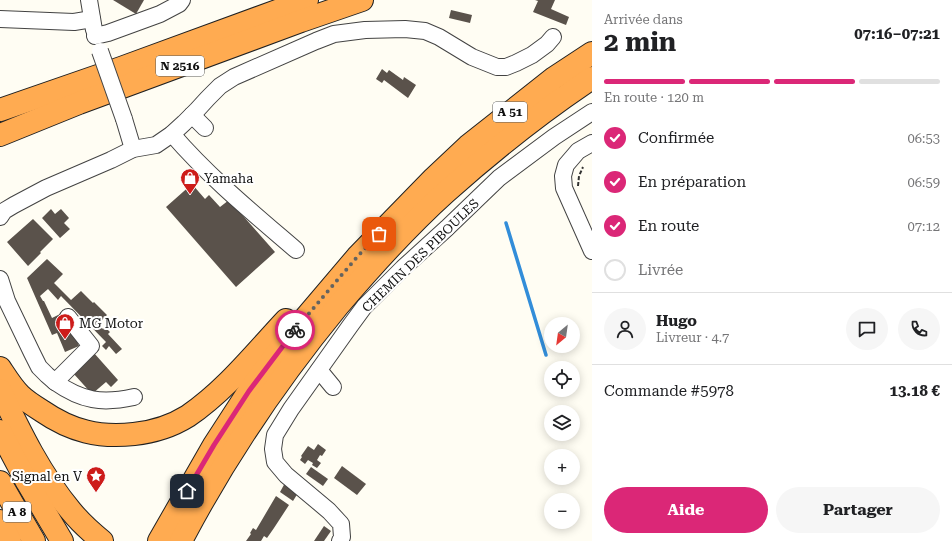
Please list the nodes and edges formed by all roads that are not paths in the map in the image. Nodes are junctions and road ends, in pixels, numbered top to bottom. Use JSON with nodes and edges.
{"nodes":[{"id":1,"x":89,"y":0,"type":"edge"},
{"id":2,"x":182,"y":0,"type":"edge"},
{"id":3,"x":307,"y":0,"type":"edge"},
{"id":4,"x":362,"y":0,"type":"edge"},
{"id":5,"x":0,"y":19,"type":"edge"},
{"id":6,"x":92,"y":19,"type":"junction"},
{"id":7,"x":95,"y":36,"type":"junction"},
{"id":8,"x":553,"y":37,"type":"dead end"},
{"id":9,"x":592,"y":53,"type":"edge"},
{"id":10,"x":592,"y":78,"type":"edge"},
{"id":11,"x":0,"y":110,"type":"edge"},
{"id":12,"x":592,"y":112,"type":"edge"},
{"id":13,"x":192,"y":115,"type":"junction"},
{"id":14,"x":205,"y":128,"type":"dead end"},
{"id":15,"x":172,"y":134,"type":"junction"},
{"id":16,"x":0,"y":135,"type":"edge"},
{"id":17,"x":592,"y":142,"type":"edge"},
{"id":18,"x":133,"y":149,"type":"junction"},
{"id":19,"x":434,"y":178,"type":"junction"},
{"id":20,"x":0,"y":217,"type":"edge"},
{"id":21,"x":296,"y":250,"type":"dead end"},
{"id":22,"x":592,"y":251,"type":"edge"},
{"id":23,"x":0,"y":279,"type":"edge"},
{"id":24,"x":68,"y":317,"type":"dead end"},
{"id":25,"x":0,"y":368,"type":"edge"},
{"id":26,"x":319,"y":370,"type":"junction"},
{"id":27,"x":55,"y":382,"type":"junction"},
{"id":28,"x":333,"y":387,"type":"dead end"},
{"id":29,"x":0,"y":390,"type":"edge"},
{"id":30,"x":134,"y":397,"type":"dead end"},
{"id":31,"x":0,"y":431,"type":"edge"},
{"id":32,"x":0,"y":482,"type":"edge"},
{"id":33,"x":0,"y":521,"type":"edge"},
{"id":34,"x":185,"y":535,"type":"edge"},
{"id":35,"x":10,"y":541,"type":"edge"},
{"id":36,"x":34,"y":541,"type":"edge"},
{"id":37,"x":62,"y":541,"type":"edge"},
{"id":38,"x":102,"y":541,"type":"edge"},
{"id":39,"x":159,"y":541,"type":"edge"},
{"id":40,"x":340,"y":541,"type":"edge"}],
"edges":[{"from":1,"to":6,"type":"street"},
{"from":2,"to":7,"type":"street"},
{"from":3,"to":11,"type":"highway","number":"N 2516"},
{"from":4,"to":16,"type":"highway","number":"N 2516"},
{"from":5,"to":6,"type":"street"},
{"from":6,"to":7,"type":"street"},
{"from":7,"to":18,"type":"street","bridge":true},
{"from":8,"to":13,"type":"street"},
{"from":9,"to":19,"type":"highway","number":"A 51"},
{"from":10,"to":34,"type":"highway","number":"A 51"},
{"from":12,"to":26,"type":"street","name":"CHEMIN DES PIBOULES"},
{"from":13,"to":14,"type":"street"},
{"from":13,"to":15,"type":"street"},
{"from":15,"to":18,"type":"street"},
{"from":15,"to":21,"type":"street"},
{"from":17,"to":22,"type":"street"},
{"from":18,"to":20,"type":"street"},
{"from":19,"to":25,"type":"highway"},
{"from":19,"to":39,"type":"highway","number":"A 51"},
{"from":23,"to":27,"type":"street"},
{"from":24,"to":27,"type":"street"},
{"from":26,"to":28,"type":"street"},
{"from":26,"to":40,"type":"street","name":"CHEMIN DES PIBOULES"},
{"from":27,"to":30,"type":"street"},
{"from":29,"to":38,"type":"highway"},
{"from":31,"to":37,"type":"highway","number":"A 8"},
{"from":32,"to":36,"type":"highway","number":"A 8"},
{"from":33,"to":35,"type":"highway"}]}
